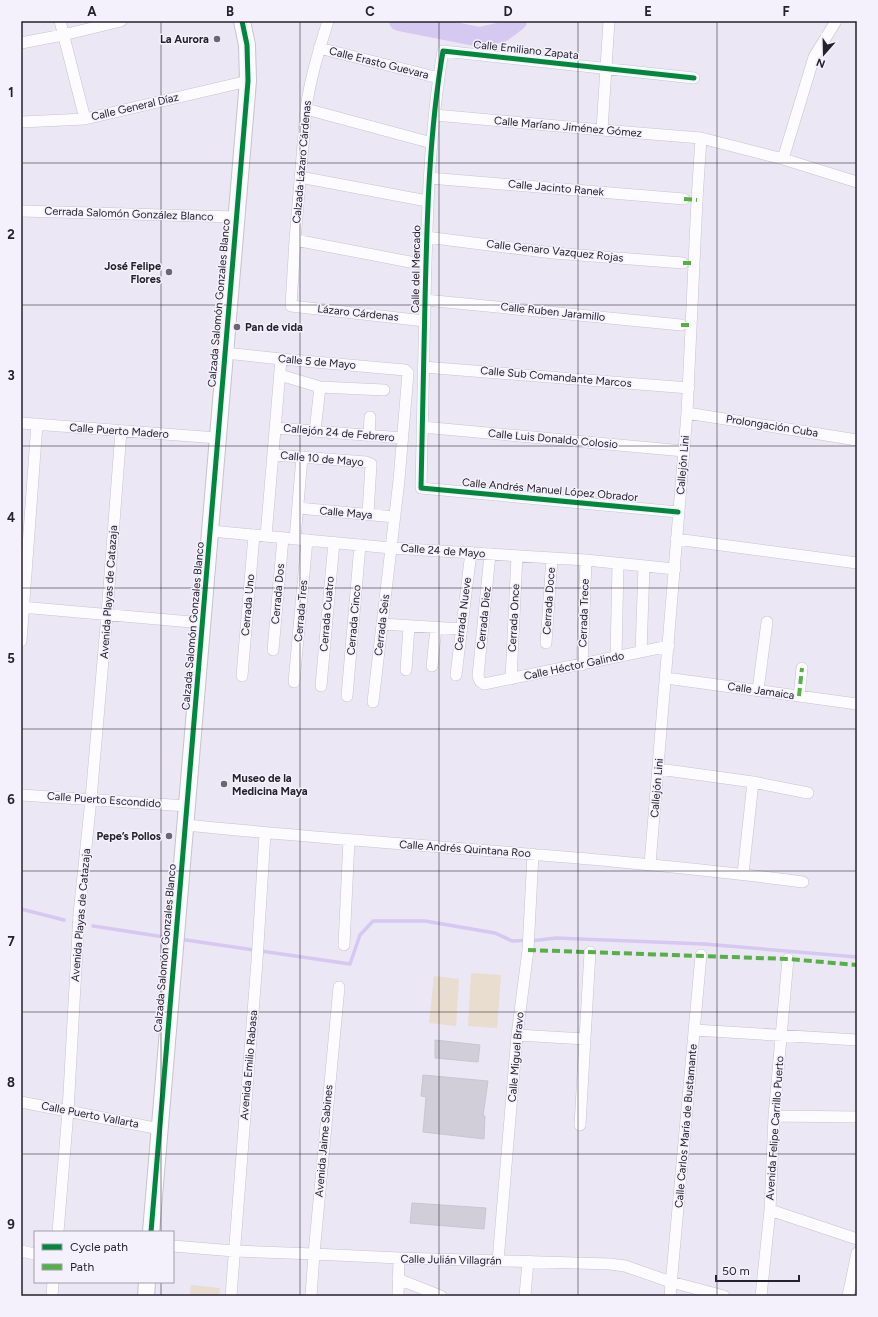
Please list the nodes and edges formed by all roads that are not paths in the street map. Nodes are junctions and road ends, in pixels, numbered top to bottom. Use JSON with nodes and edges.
{"nodes":[{"id":1,"x":60,"y":21,"type":"edge"},
{"id":2,"x":121,"y":21,"type":"edge"},
{"id":3,"x":242,"y":21,"type":"edge"},
{"id":4,"x":328,"y":21,"type":"edge"},
{"id":5,"x":609,"y":21,"type":"edge"},
{"id":6,"x":836,"y":21,"type":"edge"},
{"id":7,"x":64,"y":35,"type":"junction"},
{"id":8,"x":21,"y":43,"type":"edge"},
{"id":9,"x":319,"y":48,"type":"junction"},
{"id":10,"x":443,"y":51,"type":"joint"},
{"id":11,"x":607,"y":68,"type":"junction"},
{"id":12,"x":439,"y":78,"type":"junction"},
{"id":13,"x":694,"y":78,"type":"dead end"},
{"id":14,"x":248,"y":81,"type":"junction"},
{"id":15,"x":306,"y":109,"type":"junction"},
{"id":16,"x":435,"y":115,"type":"junction"},
{"id":17,"x":85,"y":119,"type":"junction"},
{"id":18,"x":21,"y":122,"type":"edge"},
{"id":19,"x":602,"y":130,"type":"junction"},
{"id":20,"x":701,"y":138,"type":"junction"},
{"id":21,"x":432,"y":143,"type":"junction"},
{"id":22,"x":783,"y":159,"type":"junction"},
{"id":23,"x":300,"y":177,"type":"junction"},
{"id":24,"x":429,"y":178,"type":"junction"},
{"id":25,"x":857,"y":182,"type":"edge"},
{"id":26,"x":684,"y":199,"type":"dead end"},
{"id":27,"x":427,"y":201,"type":"junction"},
{"id":28,"x":21,"y":211,"type":"edge"},
{"id":29,"x":236,"y":217,"type":"junction"},
{"id":30,"x":426,"y":237,"type":"junction"},
{"id":31,"x":295,"y":240,"type":"junction"},
{"id":32,"x":684,"y":263,"type":"dead end"},
{"id":33,"x":426,"y":265,"type":"junction"},
{"id":34,"x":425,"y":300,"type":"junction"},
{"id":35,"x":291,"y":306,"type":"joint"},
{"id":36,"x":424,"y":320,"type":"junction"},
{"id":37,"x":682,"y":325,"type":"dead end"},
{"id":38,"x":225,"y":353,"type":"junction"},
{"id":39,"x":281,"y":359,"type":"junction"},
{"id":40,"x":423,"y":366,"type":"junction"},
{"id":41,"x":280,"y":376,"type":"junction"},
{"id":42,"x":320,"y":387,"type":"junction"},
{"id":43,"x":689,"y":388,"type":"junction"},
{"id":44,"x":384,"y":390,"type":"dead end"},
{"id":45,"x":687,"y":413,"type":"junction"},
{"id":46,"x":370,"y":417,"type":"dead end"},
{"id":47,"x":21,"y":423,"type":"edge"},
{"id":48,"x":37,"y":424,"type":"junction"},
{"id":49,"x":422,"y":427,"type":"junction"},
{"id":50,"x":275,"y":428,"type":"junction"},
{"id":51,"x":121,"y":430,"type":"junction"},
{"id":52,"x":315,"y":431,"type":"junction"},
{"id":53,"x":369,"y":436,"type":"junction"},
{"id":54,"x":217,"y":438,"type":"junction"},
{"id":55,"x":403,"y":438,"type":"junction"},
{"id":56,"x":857,"y":440,"type":"edge"},
{"id":57,"x":684,"y":451,"type":"junction"},
{"id":58,"x":274,"y":455,"type":"junction"},
{"id":59,"x":302,"y":457,"type":"junction"},
{"id":60,"x":421,"y":488,"type":"joint"},
{"id":61,"x":298,"y":508,"type":"junction"},
{"id":62,"x":678,"y":512,"type":"junction"},
{"id":63,"x":368,"y":514,"type":"junction"},
{"id":64,"x":395,"y":517,"type":"junction"},
{"id":65,"x":211,"y":531,"type":"junction"},
{"id":66,"x":254,"y":535,"type":"junction"},
{"id":67,"x":266,"y":536,"type":"junction"},
{"id":68,"x":283,"y":538,"type":"junction"},
{"id":69,"x":295,"y":539,"type":"junction"},
{"id":70,"x":676,"y":539,"type":"junction"},
{"id":71,"x":307,"y":540,"type":"junction"},
{"id":72,"x":334,"y":542,"type":"junction"},
{"id":73,"x":360,"y":545,"type":"junction"},
{"id":74,"x":391,"y":548,"type":"junction"},
{"id":75,"x":471,"y":552,"type":"junction"},
{"id":76,"x":490,"y":554,"type":"junction"},
{"id":77,"x":517,"y":556,"type":"junction"},
{"id":78,"x":552,"y":558,"type":"junction"},
{"id":79,"x":586,"y":560,"type":"junction"},
{"id":80,"x":857,"y":563,"type":"edge"},
{"id":81,"x":618,"y":564,"type":"junction"},
{"id":82,"x":644,"y":566,"type":"junction"},
{"id":83,"x":675,"y":569,"type":"junction"},
{"id":84,"x":22,"y":607,"type":"edge"},
{"id":85,"x":108,"y":614,"type":"junction"},
{"id":86,"x":767,"y":622,"type":"dead end"},
{"id":87,"x":202,"y":623,"type":"junction"},
{"id":88,"x":382,"y":624,"type":"junction"},
{"id":89,"x":409,"y":626,"type":"junction"},
{"id":90,"x":436,"y":628,"type":"junction"},
{"id":91,"x":462,"y":629,"type":"junction"},
{"id":92,"x":21,"y":641,"type":"edge"},
{"id":93,"x":546,"y":643,"type":"dead end"},
{"id":94,"x":669,"y":646,"type":"junction"},
{"id":95,"x":273,"y":650,"type":"dead end"},
{"id":96,"x":641,"y":652,"type":"junction"},
{"id":97,"x":616,"y":657,"type":"junction"},
{"id":98,"x":582,"y":665,"type":"junction"},
{"id":99,"x":432,"y":666,"type":"dead end"},
{"id":100,"x":802,"y":668,"type":"dead end"},
{"id":101,"x":406,"y":670,"type":"dead end"},
{"id":102,"x":456,"y":675,"type":"dead end"},
{"id":103,"x":242,"y":676,"type":"dead end"},
{"id":104,"x":666,"y":678,"type":"junction"},
{"id":105,"x":511,"y":679,"type":"junction"},
{"id":106,"x":480,"y":681,"type":"joint"},
{"id":107,"x":294,"y":682,"type":"dead end"},
{"id":108,"x":320,"y":686,"type":"dead end"},
{"id":109,"x":758,"y":690,"type":"junction"},
{"id":110,"x":347,"y":696,"type":"dead end"},
{"id":111,"x":799,"y":696,"type":"junction"},
{"id":112,"x":373,"y":702,"type":"dead end"},
{"id":113,"x":857,"y":704,"type":"edge"},
{"id":114,"x":659,"y":769,"type":"junction"},
{"id":115,"x":753,"y":782,"type":"junction"},
{"id":116,"x":808,"y":793,"type":"dead end"},
{"id":117,"x":21,"y":795,"type":"edge"},
{"id":118,"x":92,"y":799,"type":"junction"},
{"id":119,"x":187,"y":806,"type":"junction"},
{"id":120,"x":186,"y":825,"type":"junction"},
{"id":121,"x":266,"y":833,"type":"junction"},
{"id":122,"x":349,"y":840,"type":"junction"},
{"id":123,"x":533,"y":854,"type":"junction"},
{"id":124,"x":650,"y":864,"type":"junction"},
{"id":125,"x":743,"y":874,"type":"junction"},
{"id":126,"x":803,"y":882,"type":"dead end"},
{"id":127,"x":344,"y":945,"type":"dead end"},
{"id":128,"x":590,"y":952,"type":"dead end"},
{"id":129,"x":701,"y":955,"type":"dead end"},
{"id":130,"x":788,"y":959,"type":"dead end"},
{"id":131,"x":339,"y":987,"type":"dead end"},
{"id":132,"x":695,"y":1030,"type":"junction"},
{"id":133,"x":517,"y":1035,"type":"junction"},
{"id":134,"x":782,"y":1035,"type":"junction"},
{"id":135,"x":585,"y":1039,"type":"junction"},
{"id":136,"x":857,"y":1040,"type":"edge"},
{"id":137,"x":21,"y":1102,"type":"edge"},
{"id":138,"x":68,"y":1111,"type":"junction"},
{"id":139,"x":774,"y":1116,"type":"junction"},
{"id":140,"x":857,"y":1117,"type":"edge"},
{"id":141,"x":580,"y":1125,"type":"dead end"},
{"id":142,"x":160,"y":1129,"type":"junction"},
{"id":143,"x":770,"y":1210,"type":"junction"},
{"id":144,"x":58,"y":1231,"type":"edge"},
{"id":145,"x":151,"y":1231,"type":"edge"},
{"id":146,"x":857,"y":1239,"type":"edge"},
{"id":147,"x":174,"y":1246,"type":"edge"},
{"id":148,"x":21,"y":1252,"type":"edge"},
{"id":149,"x":234,"y":1252,"type":"junction"},
{"id":150,"x":34,"y":1254,"type":"edge"},
{"id":151,"x":314,"y":1254,"type":"junction"},
{"id":152,"x":857,"y":1254,"type":"edge"},
{"id":153,"x":399,"y":1258,"type":"junction"},
{"id":154,"x":498,"y":1261,"type":"junction"},
{"id":155,"x":528,"y":1262,"type":"junction"},
{"id":156,"x":398,"y":1279,"type":"junction"},
{"id":157,"x":671,"y":1282,"type":"junction"},
{"id":158,"x":54,"y":1283,"type":"edge"},
{"id":159,"x":147,"y":1283,"type":"edge"},
{"id":160,"x":52,"y":1296,"type":"edge"},
{"id":161,"x":146,"y":1296,"type":"edge"},
{"id":162,"x":231,"y":1296,"type":"edge"},
{"id":163,"x":311,"y":1296,"type":"edge"},
{"id":164,"x":398,"y":1296,"type":"edge"},
{"id":165,"x":441,"y":1296,"type":"edge"},
{"id":166,"x":526,"y":1296,"type":"edge"},
{"id":167,"x":670,"y":1296,"type":"edge"},
{"id":168,"x":724,"y":1296,"type":"edge"},
{"id":169,"x":761,"y":1296,"type":"edge"},
{"id":170,"x":848,"y":1296,"type":"edge"}],
"edges":[{"from":1,"to":7,"type":"street"},
{"from":2,"to":7,"type":"street"},
{"from":3,"to":14,"type":"street","name":"Calzada Salomón Gonzales Blanco"},
{"from":4,"to":9,"type":"street","name":"Calzada Lázaro Cárdenas"},
{"from":5,"to":11,"type":"street"},
{"from":6,"to":22,"type":"street"},
{"from":7,"to":8,"type":"street"},
{"from":7,"to":17,"type":"street"},
{"from":9,"to":12,"type":"street","name":"Calle Erasto Guevara"},
{"from":9,"to":15,"type":"street","name":"Calzada Lázaro Cárdenas"},
{"from":10,"to":11,"type":"street","name":"Calle Emiliano Zapata"},
{"from":10,"to":12,"type":"street","name":"Calle del Mercado"},
{"from":11,"to":13,"type":"street","name":"Calle Emiliano Zapata"},
{"from":11,"to":19,"type":"street"},
{"from":12,"to":16,"type":"street","name":"Calle del Mercado"},
{"from":14,"to":17,"type":"street","name":"Calle General Díaz"},
{"from":14,"to":29,"type":"street","name":"Calzada Salomón Gonzales Blanco"},
{"from":15,"to":21,"type":"street"},
{"from":15,"to":23,"type":"street","name":"Calzada Lázaro Cárdenas"},
{"from":16,"to":19,"type":"street","name":"Calle Maríano Jiménez Gómez"},
{"from":16,"to":21,"type":"street","name":"Calle del Mercado"},
{"from":17,"to":18,"type":"street","name":"Calle General Díaz"},
{"from":19,"to":20,"type":"street","name":"Calle Maríano Jiménez Gómez"},
{"from":20,"to":22,"type":"street","name":"Calle Maríano Jiménez Gómez"},
{"from":20,"to":43,"type":"street","name":"Callejón Lini"},
{"from":21,"to":24,"type":"street","name":"Calle del Mercado"},
{"from":22,"to":25,"type":"street","name":"Calle Maríano Jiménez Gómez"},
{"from":23,"to":27,"type":"street"},
{"from":23,"to":31,"type":"street","name":"Calzada Lázaro Cárdenas"},
{"from":24,"to":26,"type":"street","name":"Calle Jacinto Ranek"},
{"from":24,"to":27,"type":"street","name":"Calle del Mercado"},
{"from":27,"to":30,"type":"street","name":"Calle del Mercado"},
{"from":28,"to":29,"type":"street","name":"Cerrada Salomón González Blanco"},
{"from":29,"to":38,"type":"street","name":"Calzada Salomón Gonzales Blanco"},
{"from":30,"to":32,"type":"street","name":"Calle Genaro Vazquez Rojas"},
{"from":30,"to":33,"type":"street","name":"Calle del Mercado"},
{"from":31,"to":33,"type":"street"},
{"from":31,"to":35,"type":"street","name":"Calzada Lázaro Cárdenas"},
{"from":33,"to":34,"type":"street","name":"Calle del Mercado"},
{"from":34,"to":36,"type":"street","name":"Calle del Mercado"},
{"from":34,"to":37,"type":"street","name":"Calle Ruben Jaramillo"},
{"from":35,"to":36,"type":"street","name":"Lázaro Cárdenas"},
{"from":36,"to":40,"type":"street","name":"Calle del Mercado"},
{"from":38,"to":39,"type":"street","name":"Calle 5 de Mayo"},
{"from":38,"to":54,"type":"street","name":"Calzada Salomón Gonzales Blanco"},
{"from":39,"to":41,"type":"street"},
{"from":39,"to":55,"type":"street","name":"Calle 5 de Mayo"},
{"from":40,"to":43,"type":"street","name":"Calle Sub Comandante Marcos"},
{"from":40,"to":49,"type":"street","name":"Calle del Mercado"},
{"from":41,"to":42,"type":"street"},
{"from":41,"to":50,"type":"street"},
{"from":42,"to":44,"type":"street"},
{"from":42,"to":52,"type":"street"},
{"from":43,"to":45,"type":"street","name":"Callejón Lini"},
{"from":45,"to":56,"type":"street","name":"Prolongación Cuba"},
{"from":45,"to":57,"type":"street","name":"Callejón Lini"},
{"from":46,"to":53,"type":"street"},
{"from":47,"to":48,"type":"street","name":"Calle Puerto Madero"},
{"from":48,"to":51,"type":"street","name":"Calle Puerto Madero"},
{"from":48,"to":84,"type":"street"},
{"from":49,"to":57,"type":"street","name":"Calle Luis Donaldo Colosio"},
{"from":49,"to":60,"type":"street","name":"Calle del Mercado"},
{"from":50,"to":52,"type":"street","name":"Callejón 24 de Febrero"},
{"from":50,"to":58,"type":"street"},
{"from":51,"to":54,"type":"street","name":"Calle Puerto Madero"},
{"from":51,"to":85,"type":"street","name":"Avenida Playas de Catazaja"},
{"from":52,"to":53,"type":"street","name":"Callejón 24 de Febrero"},
{"from":53,"to":55,"type":"street","name":"Callejón 24 de Febrero"},
{"from":54,"to":65,"type":"street","name":"Calzada Salomón Gonzales Blanco"},
{"from":55,"to":64,"type":"street"},
{"from":57,"to":62,"type":"street","name":"Callejón Lini"},
{"from":58,"to":59,"type":"street","name":"Calle 10 de Mayo"},
{"from":58,"to":67,"type":"street"},
{"from":59,"to":61,"type":"street"},
{"from":59,"to":63,"type":"street","name":"Calle 10 de Mayo"},
{"from":60,"to":62,"type":"street","name":"Calle Andrés Manuel López Obrador"},
{"from":61,"to":63,"type":"street","name":"Calle Maya"},
{"from":61,"to":69,"type":"street"},
{"from":62,"to":70,"type":"street","name":"Callejón Lini"},
{"from":63,"to":64,"type":"street","name":"Calle Maya"},
{"from":64,"to":74,"type":"street"},
{"from":65,"to":66,"type":"street","name":"Calle 24 de Mayo"},
{"from":65,"to":87,"type":"street","name":"Calzada Salomón Gonzales Blanco"},
{"from":66,"to":67,"type":"street","name":"Calle 24 de Mayo"},
{"from":66,"to":103,"type":"street","name":"Cerrada Uno"},
{"from":67,"to":68,"type":"street","name":"Calle 24 de Mayo"},
{"from":68,"to":69,"type":"street","name":"Calle 24 de Mayo"},
{"from":68,"to":95,"type":"street","name":"Cerrada Dos"},
{"from":69,"to":71,"type":"street","name":"Calle 24 de Mayo"},
{"from":70,"to":80,"type":"street"},
{"from":70,"to":83,"type":"street","name":"Callejón Lini"},
{"from":71,"to":72,"type":"street","name":"Calle 24 de Mayo"},
{"from":71,"to":107,"type":"street","name":"Cerrada Tres"},
{"from":72,"to":73,"type":"street","name":"Calle 24 de Mayo"},
{"from":72,"to":108,"type":"street","name":"Cerrada Cuatro"},
{"from":73,"to":74,"type":"street","name":"Calle 24 de Mayo"},
{"from":73,"to":110,"type":"street","name":"Cerrada Cinco"},
{"from":74,"to":75,"type":"street","name":"Calle 24 de Mayo"},
{"from":74,"to":88,"type":"street","name":"Cerrada Seis"},
{"from":75,"to":76,"type":"street","name":"Calle 24 de Mayo"},
{"from":75,"to":91,"type":"street","name":"Cerrada Nueve"},
{"from":76,"to":77,"type":"street","name":"Calle 24 de Mayo"},
{"from":76,"to":106,"type":"street","name":"Cerrada Diez"},
{"from":77,"to":78,"type":"street","name":"Calle 24 de Mayo"},
{"from":77,"to":105,"type":"street","name":"Cerrada Once"},
{"from":78,"to":79,"type":"street","name":"Calle 24 de Mayo"},
{"from":78,"to":93,"type":"street","name":"Cerrada Doce"},
{"from":79,"to":81,"type":"street","name":"Calle 24 de Mayo"},
{"from":79,"to":98,"type":"street","name":"Cerrada Trece"},
{"from":81,"to":82,"type":"street","name":"Calle 24 de Mayo"},
{"from":81,"to":97,"type":"street"},
{"from":82,"to":83,"type":"street","name":"Calle 24 de Mayo"},
{"from":82,"to":96,"type":"street"},
{"from":83,"to":94,"type":"street","name":"Callejón Lini"},
{"from":84,"to":85,"type":"street"},
{"from":84,"to":92,"type":"street"},
{"from":85,"to":87,"type":"street"},
{"from":85,"to":118,"type":"street","name":"Avenida Playas de Catazaja"},
{"from":86,"to":109,"type":"street"},
{"from":87,"to":119,"type":"street","name":"Calzada Salomón Gonzales Blanco"},
{"from":88,"to":89,"type":"street"},
{"from":88,"to":112,"type":"street","name":"Cerrada Seis"},
{"from":89,"to":90,"type":"street"},
{"from":89,"to":101,"type":"street"},
{"from":90,"to":91,"type":"street"},
{"from":90,"to":99,"type":"street"},
{"from":91,"to":102,"type":"street","name":"Cerrada Nueve"},
{"from":94,"to":96,"type":"street","name":"Calle Héctor Galindo"},
{"from":94,"to":104,"type":"street","name":"Callejón Lini"},
{"from":96,"to":97,"type":"street","name":"Calle Héctor Galindo"},
{"from":97,"to":98,"type":"street","name":"Calle Héctor Galindo"},
{"from":98,"to":105,"type":"street","name":"Calle Héctor Galindo"},
{"from":100,"to":111,"type":"street"},
{"from":104,"to":109,"type":"street","name":"Calle Jamaica"},
{"from":104,"to":114,"type":"street","name":"Callejón Lini"},
{"from":105,"to":106,"type":"street","name":"Calle Héctor Galindo"},
{"from":109,"to":111,"type":"street","name":"Calle Jamaica"},
{"from":111,"to":113,"type":"street","name":"Calle Jamaica"},
{"from":114,"to":115,"type":"street"},
{"from":114,"to":124,"type":"street","name":"Callejón Lini"},
{"from":115,"to":116,"type":"street"},
{"from":115,"to":125,"type":"street"},
{"from":117,"to":118,"type":"street","name":"Calle Puerto Escondido"},
{"from":118,"to":119,"type":"street","name":"Calle Puerto Escondido"},
{"from":118,"to":138,"type":"street","name":"Avenida Playas de Catazaja"},
{"from":119,"to":120,"type":"street","name":"Calzada Salomón Gonzales Blanco"},
{"from":120,"to":121,"type":"street","name":"Calle Andrés Quintana Roo"},
{"from":120,"to":142,"type":"street","name":"Calzada Salomón Gonzales Blanco"},
{"from":121,"to":122,"type":"street","name":"Calle Andrés Quintana Roo"},
{"from":121,"to":149,"type":"street","name":"Avenida Emilio Rabasa"},
{"from":122,"to":123,"type":"street","name":"Calle Andrés Quintana Roo"},
{"from":122,"to":127,"type":"street"},
{"from":123,"to":124,"type":"street","name":"Calle Andrés Quintana Roo"},
{"from":123,"to":133,"type":"street","name":"Calle Miguel Bravo"},
{"from":124,"to":125,"type":"street","name":"Calle Andrés Quintana Roo"},
{"from":125,"to":126,"type":"street","name":"Calle Andrés Quintana Roo"},
{"from":128,"to":135,"type":"street"},
{"from":129,"to":132,"type":"street","name":"Calle Carlos María de Bustamante"},
{"from":130,"to":134,"type":"street","name":"Avenida Felipe Carrillo Puerto"},
{"from":131,"to":151,"type":"street","name":"Avenida Jaime Sabines"},
{"from":132,"to":134,"type":"street"},
{"from":132,"to":157,"type":"street","name":"Calle Carlos María de Bustamante"},
{"from":133,"to":135,"type":"street"},
{"from":133,"to":154,"type":"street","name":"Calle Miguel Bravo"},
{"from":134,"to":136,"type":"street"},
{"from":134,"to":139,"type":"street","name":"Avenida Felipe Carrillo Puerto"},
{"from":135,"to":141,"type":"street"},
{"from":137,"to":138,"type":"street","name":"Calle Puerto Vallarta"},
{"from":138,"to":142,"type":"street","name":"Calle Puerto Vallarta"},
{"from":138,"to":144,"type":"street","name":"Avenida Playas de Catazaja"},
{"from":139,"to":140,"type":"street"},
{"from":139,"to":143,"type":"street","name":"Avenida Felipe Carrillo Puerto"},
{"from":142,"to":145,"type":"street","name":"Calzada Salomón Gonzales Blanco"},
{"from":143,"to":146,"type":"street"},
{"from":143,"to":169,"type":"street","name":"Avenida Felipe Carrillo Puerto"},
{"from":147,"to":149,"type":"street","name":"Calle Julián Villagrán"},
{"from":148,"to":150,"type":"street"},
{"from":149,"to":151,"type":"street","name":"Calle Julián Villagrán"},
{"from":149,"to":162,"type":"street","name":"Avenida Emilio Rabasa"},
{"from":151,"to":153,"type":"street","name":"Calle Julián Villagrán"},
{"from":151,"to":163,"type":"street","name":"Avenida Jaime Sabines"},
{"from":152,"to":170,"type":"street"},
{"from":153,"to":154,"type":"street","name":"Calle Julián Villagrán"},
{"from":153,"to":156,"type":"street"},
{"from":154,"to":155,"type":"street","name":"Calle Julián Villagrán"},
{"from":155,"to":157,"type":"street","name":"Calle Julián Villagrán"},
{"from":155,"to":166,"type":"street"},
{"from":156,"to":164,"type":"street"},
{"from":156,"to":165,"type":"street"},
{"from":157,"to":167,"type":"street","name":"Calle Carlos María de Bustamante"},
{"from":157,"to":168,"type":"street","name":"Calle Julián Villagrán"},
{"from":158,"to":160,"type":"street"},
{"from":159,"to":161,"type":"street"}]}
